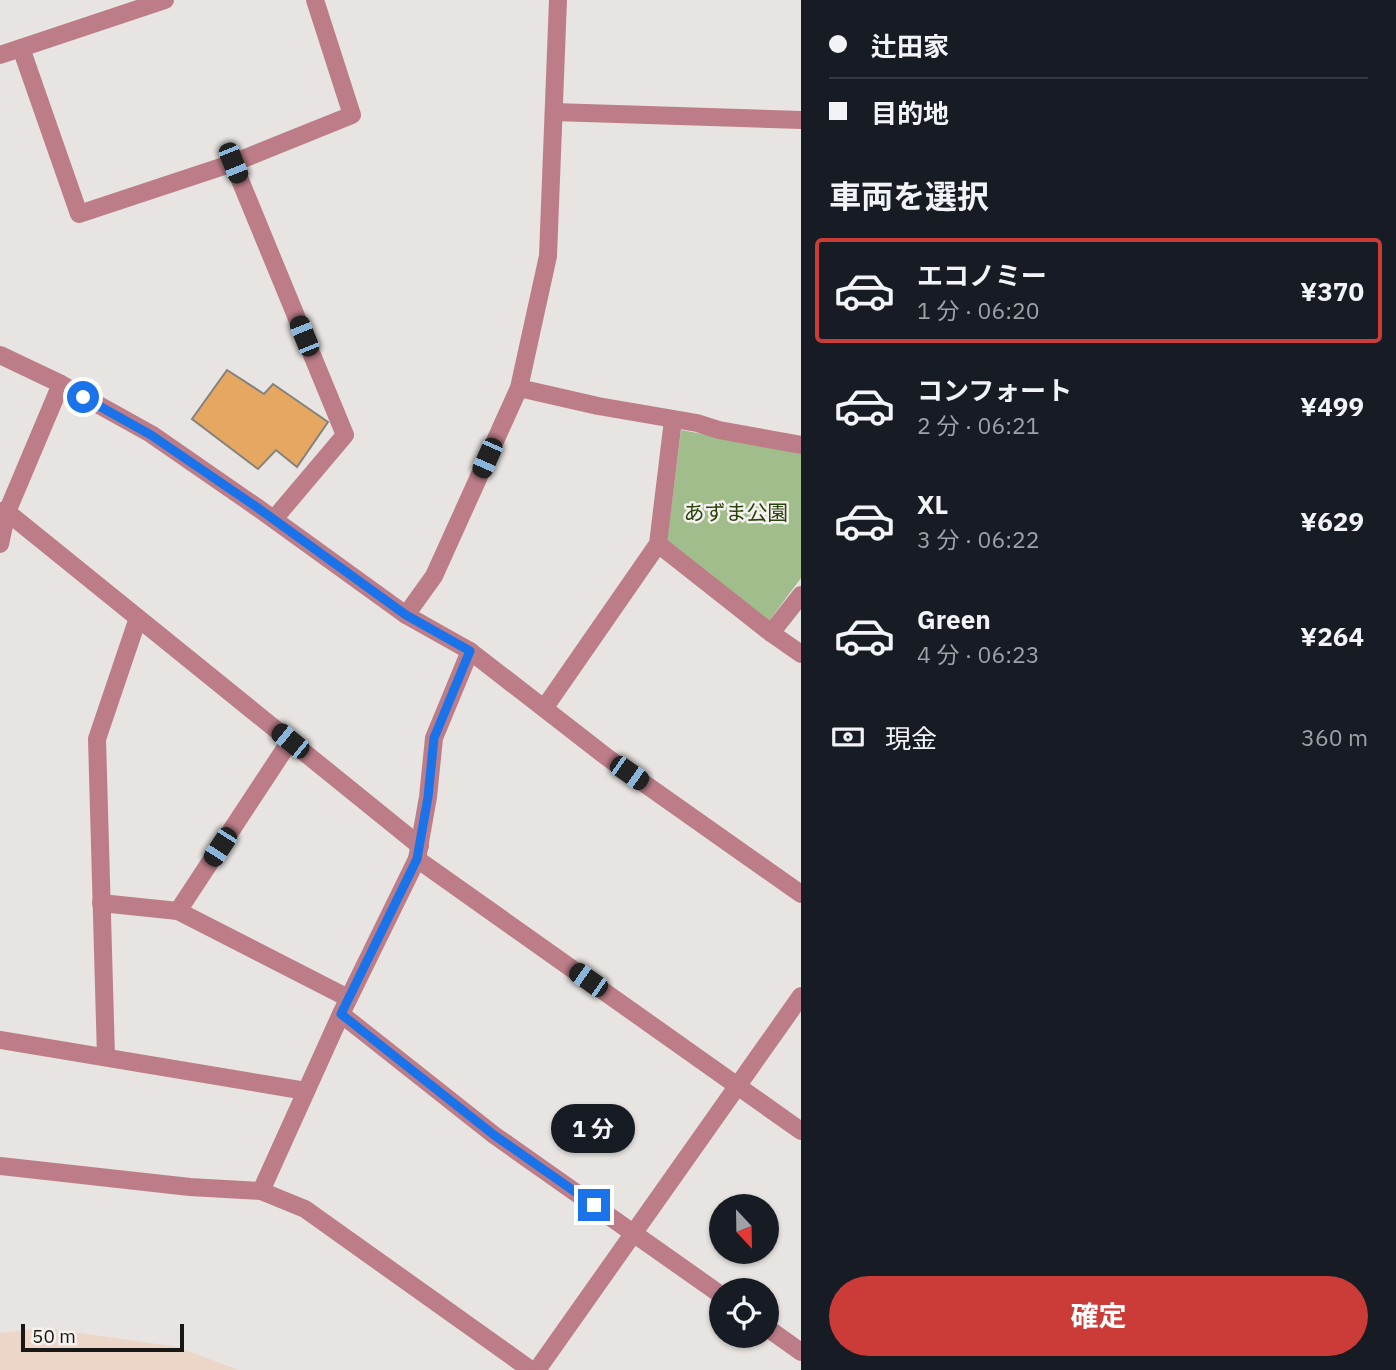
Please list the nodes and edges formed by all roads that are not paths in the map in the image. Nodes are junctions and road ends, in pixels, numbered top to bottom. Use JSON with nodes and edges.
{"nodes":[{"id":1,"x":165,"y":0,"type":"edge"},
{"id":2,"x":315,"y":0,"type":"edge"},
{"id":3,"x":558,"y":0,"type":"edge"},
{"id":4,"x":21,"y":48,"type":"junction"},
{"id":5,"x":0,"y":55,"type":"edge"},
{"id":6,"x":554,"y":112,"type":"junction"},
{"id":7,"x":801,"y":120,"type":"edge"},
{"id":8,"x":233,"y":163,"type":"junction"},
{"id":9,"x":0,"y":355,"type":"edge"},
{"id":10,"x":61,"y":384,"type":"junction"},
{"id":11,"x":519,"y":388,"type":"junction"},
{"id":12,"x":673,"y":420,"type":"junction"},
{"id":13,"x":801,"y":444,"type":"edge"},
{"id":14,"x":3,"y":512,"type":"edge"},
{"id":15,"x":274,"y":519,"type":"junction"},
{"id":16,"x":0,"y":544,"type":"edge"},
{"id":17,"x":658,"y":544,"type":"junction"},
{"id":18,"x":801,"y":595,"type":"edge"},
{"id":19,"x":406,"y":615,"type":"junction"},
{"id":20,"x":138,"y":618,"type":"junction"},
{"id":21,"x":771,"y":634,"type":"junction"},
{"id":22,"x":470,"y":651,"type":"junction"},
{"id":23,"x":801,"y":654,"type":"edge"},
{"id":24,"x":545,"y":707,"type":"junction"},
{"id":25,"x":290,"y":741,"type":"junction"},
{"id":26,"x":419,"y":853,"type":"junction"},
{"id":27,"x":801,"y":894,"type":"edge"},
{"id":28,"x":101,"y":903,"type":"junction"},
{"id":29,"x":178,"y":911,"type":"junction"},
{"id":30,"x":801,"y":996,"type":"edge"},
{"id":31,"x":345,"y":1006,"type":"junction"},
{"id":32,"x":0,"y":1040,"type":"edge"},
{"id":33,"x":106,"y":1058,"type":"junction"},
{"id":34,"x":738,"y":1086,"type":"junction"},
{"id":35,"x":306,"y":1091,"type":"junction"},
{"id":36,"x":801,"y":1131,"type":"edge"},
{"id":37,"x":0,"y":1166,"type":"edge"},
{"id":38,"x":261,"y":1191,"type":"junction"},
{"id":39,"x":634,"y":1234,"type":"junction"},
{"id":40,"x":709,"y":1287,"type":"edge"},
{"id":41,"x":779,"y":1336,"type":"edge"},
{"id":42,"x":801,"y":1352,"type":"edge"},
{"id":43,"x":531,"y":1370,"type":"edge"},
{"id":44,"x":537,"y":1370,"type":"edge"}],
"edges":[{"from":1,"to":4,"type":"street"},
{"from":2,"to":8,"type":"street"},
{"from":3,"to":6,"type":"street"},
{"from":4,"to":5,"type":"street"},
{"from":4,"to":8,"type":"street"},
{"from":6,"to":7,"type":"street"},
{"from":6,"to":11,"type":"street"},
{"from":8,"to":15,"type":"street"},
{"from":9,"to":10,"type":"street"},
{"from":10,"to":14,"type":"street"},
{"from":10,"to":15,"type":"street"},
{"from":11,"to":12,"type":"street"},
{"from":11,"to":19,"type":"street"},
{"from":12,"to":13,"type":"street"},
{"from":12,"to":17,"type":"street"},
{"from":14,"to":16,"type":"street"},
{"from":14,"to":20,"type":"street"},
{"from":15,"to":19,"type":"street"},
{"from":17,"to":21,"type":"street"},
{"from":17,"to":24,"type":"street"},
{"from":18,"to":21,"type":"street"},
{"from":19,"to":22,"type":"street"},
{"from":20,"to":25,"type":"street"},
{"from":20,"to":28,"type":"street"},
{"from":21,"to":23,"type":"street"},
{"from":22,"to":24,"type":"street"},
{"from":22,"to":26,"type":"street"},
{"from":24,"to":27,"type":"street"},
{"from":25,"to":26,"type":"street"},
{"from":25,"to":29,"type":"street"},
{"from":26,"to":31,"type":"street"},
{"from":26,"to":34,"type":"street"},
{"from":28,"to":29,"type":"street"},
{"from":28,"to":33,"type":"street"},
{"from":29,"to":31,"type":"street"},
{"from":30,"to":34,"type":"street"},
{"from":31,"to":35,"type":"street"},
{"from":31,"to":39,"type":"street"},
{"from":32,"to":33,"type":"street"},
{"from":33,"to":35,"type":"street"},
{"from":34,"to":36,"type":"street"},
{"from":34,"to":39,"type":"street"},
{"from":35,"to":38,"type":"street"},
{"from":37,"to":38,"type":"street"},
{"from":38,"to":43,"type":"street"},
{"from":39,"to":40,"type":"street"},
{"from":39,"to":44,"type":"street"},
{"from":41,"to":42,"type":"street"}]}
